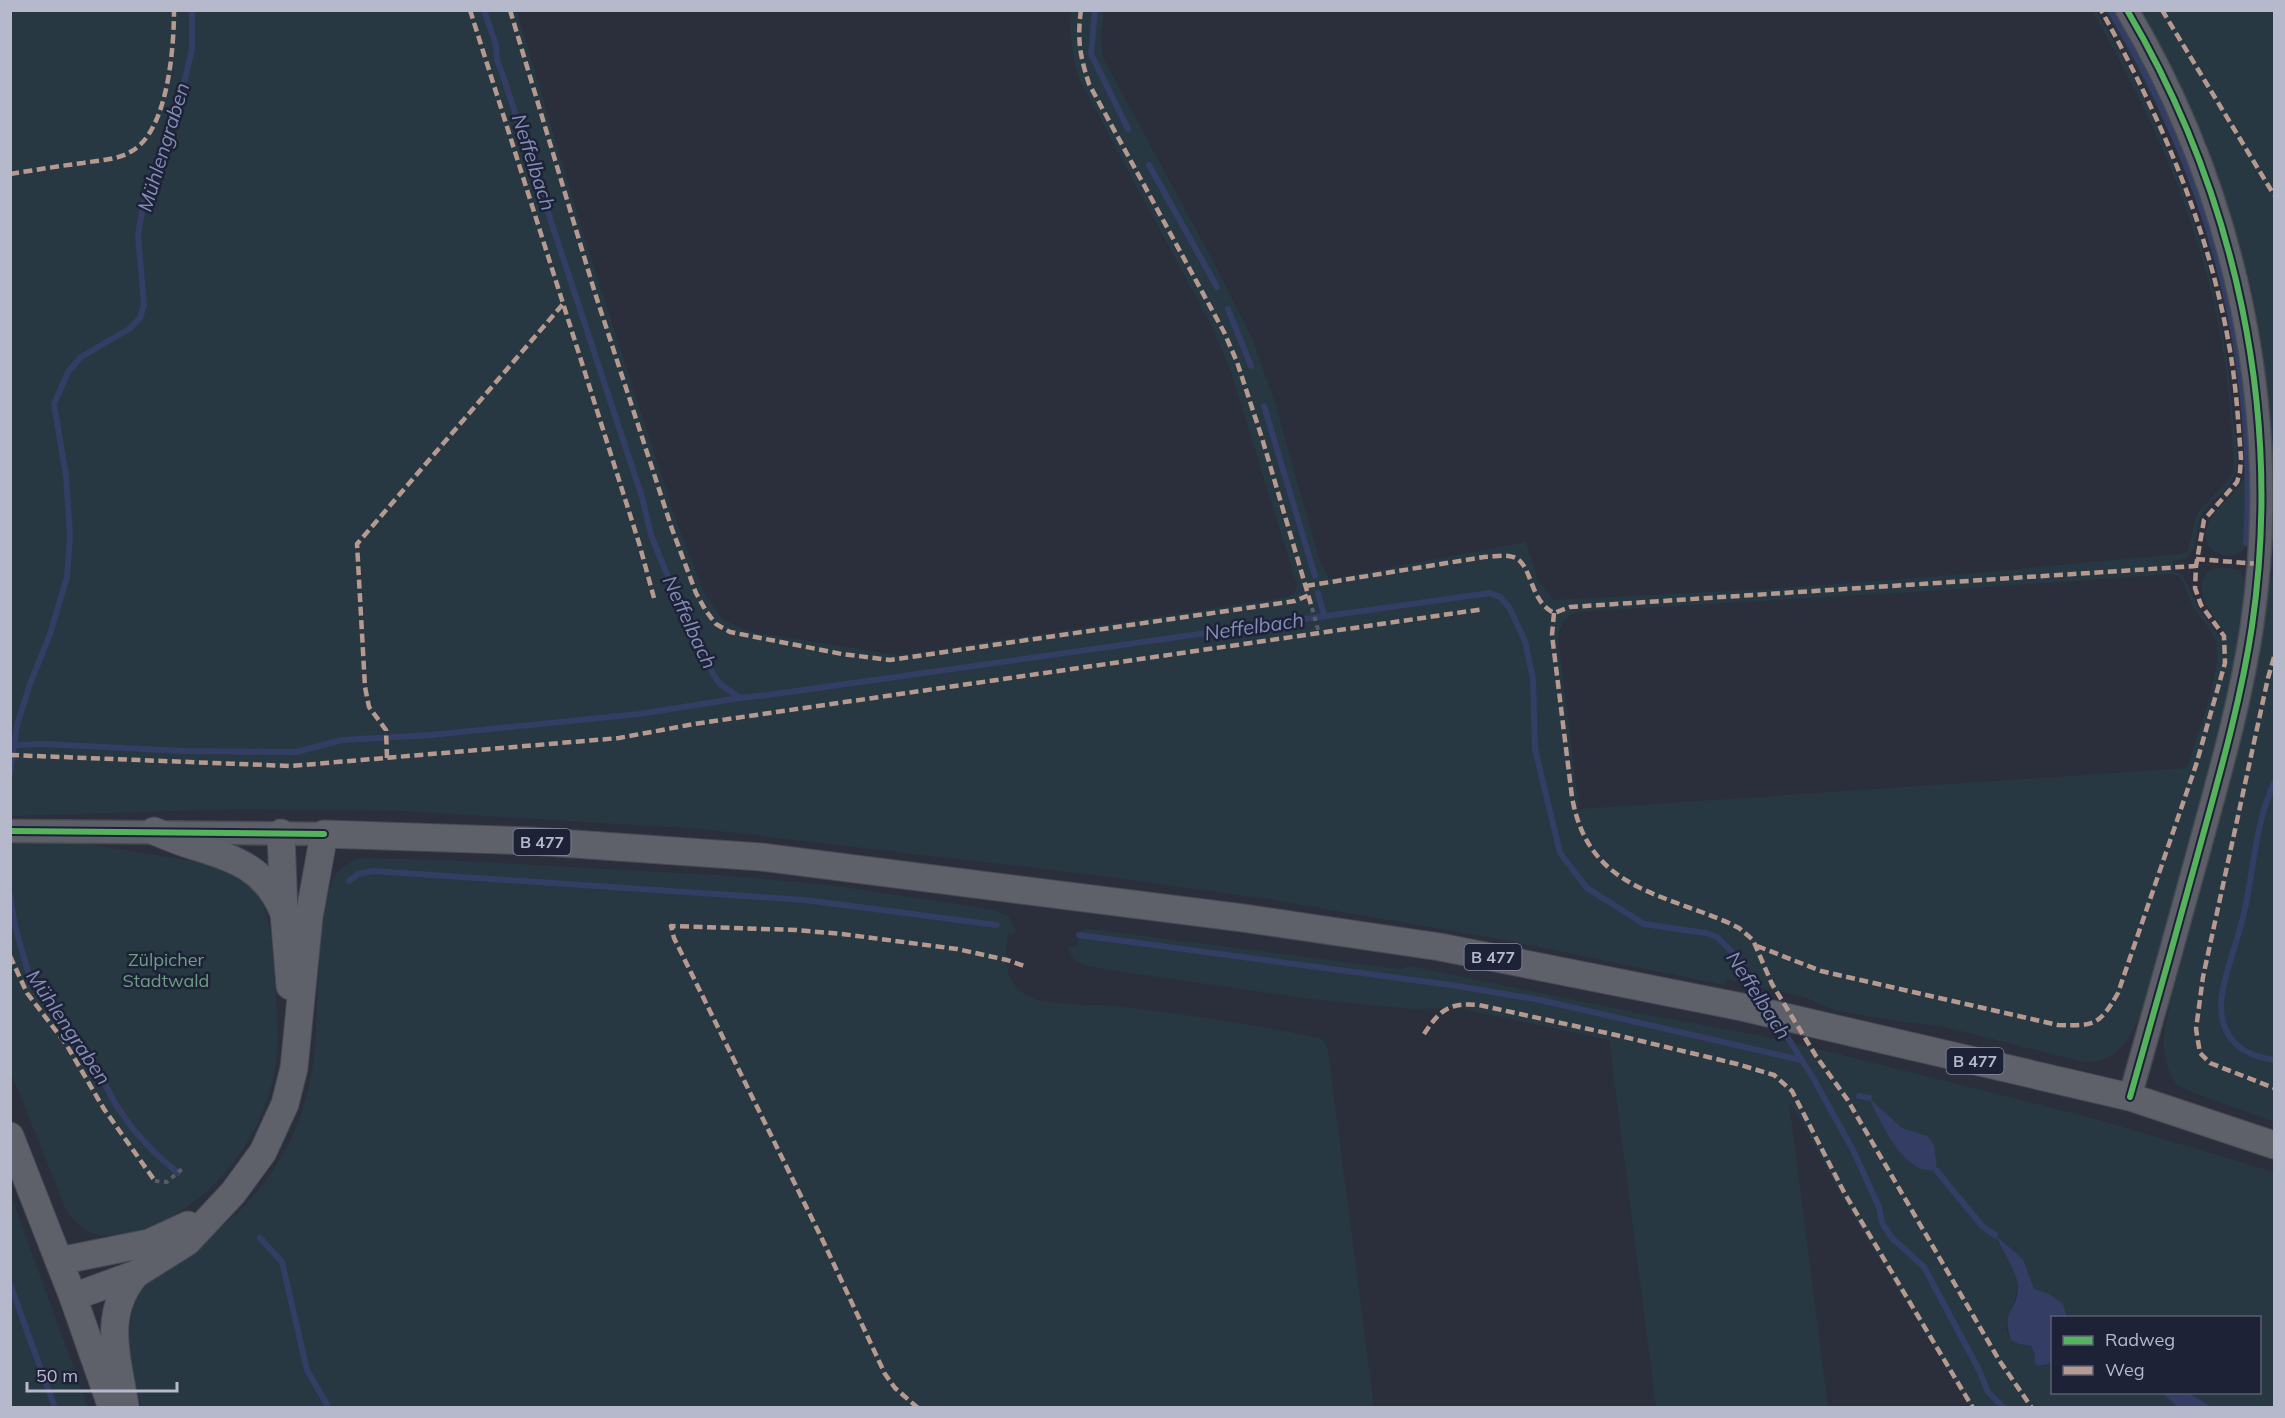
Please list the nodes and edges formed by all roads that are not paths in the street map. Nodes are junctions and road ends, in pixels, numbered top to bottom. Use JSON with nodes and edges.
{"nodes":[{"id":1,"x":2127,"y":10,"type":"edge"},
{"id":2,"x":2267,"y":554,"type":"edge"},
{"id":3,"x":10,"y":831,"type":"edge"},
{"id":4,"x":154,"y":831,"type":"junction"},
{"id":5,"x":281,"y":833,"type":"junction"},
{"id":6,"x":324,"y":834,"type":"junction"},
{"id":7,"x":284,"y":914,"type":"junction"},
{"id":8,"x":296,"y":1053,"type":"junction"},
{"id":9,"x":2130,"y":1097,"type":"junction"},
{"id":10,"x":10,"y":1136,"type":"edge"},
{"id":11,"x":2274,"y":1145,"type":"edge"},
{"id":12,"x":233,"y":1193,"type":"junction"},
{"id":13,"x":59,"y":1261,"type":"junction"},
{"id":14,"x":136,"y":1274,"type":"junction"},
{"id":15,"x":73,"y":1298,"type":"junction"},
{"id":16,"x":112,"y":1407,"type":"edge"},
{"id":17,"x":125,"y":1407,"type":"edge"}],
"edges":[{"from":1,"to":2,"type":"street"},
{"from":2,"to":9,"type":"street"},
{"from":3,"to":4,"type":"street"},
{"from":4,"to":5,"type":"street"},
{"from":4,"to":7,"type":"main road"},
{"from":5,"to":6,"type":"street"},
{"from":5,"to":7,"type":"main road"},
{"from":6,"to":8,"type":"main road"},
{"from":6,"to":9,"type":"main road","number":"B 477"},
{"from":7,"to":8,"type":"main road"},
{"from":8,"to":12,"type":"main road"},
{"from":9,"to":11,"type":"main road","number":"B 477"},
{"from":10,"to":13,"type":"main road"},
{"from":12,"to":13,"type":"main road"},
{"from":12,"to":14,"type":"main road"},
{"from":13,"to":15,"type":"main road"},
{"from":14,"to":15,"type":"main road"},
{"from":14,"to":17,"type":"main road"},
{"from":15,"to":16,"type":"main road"}]}
